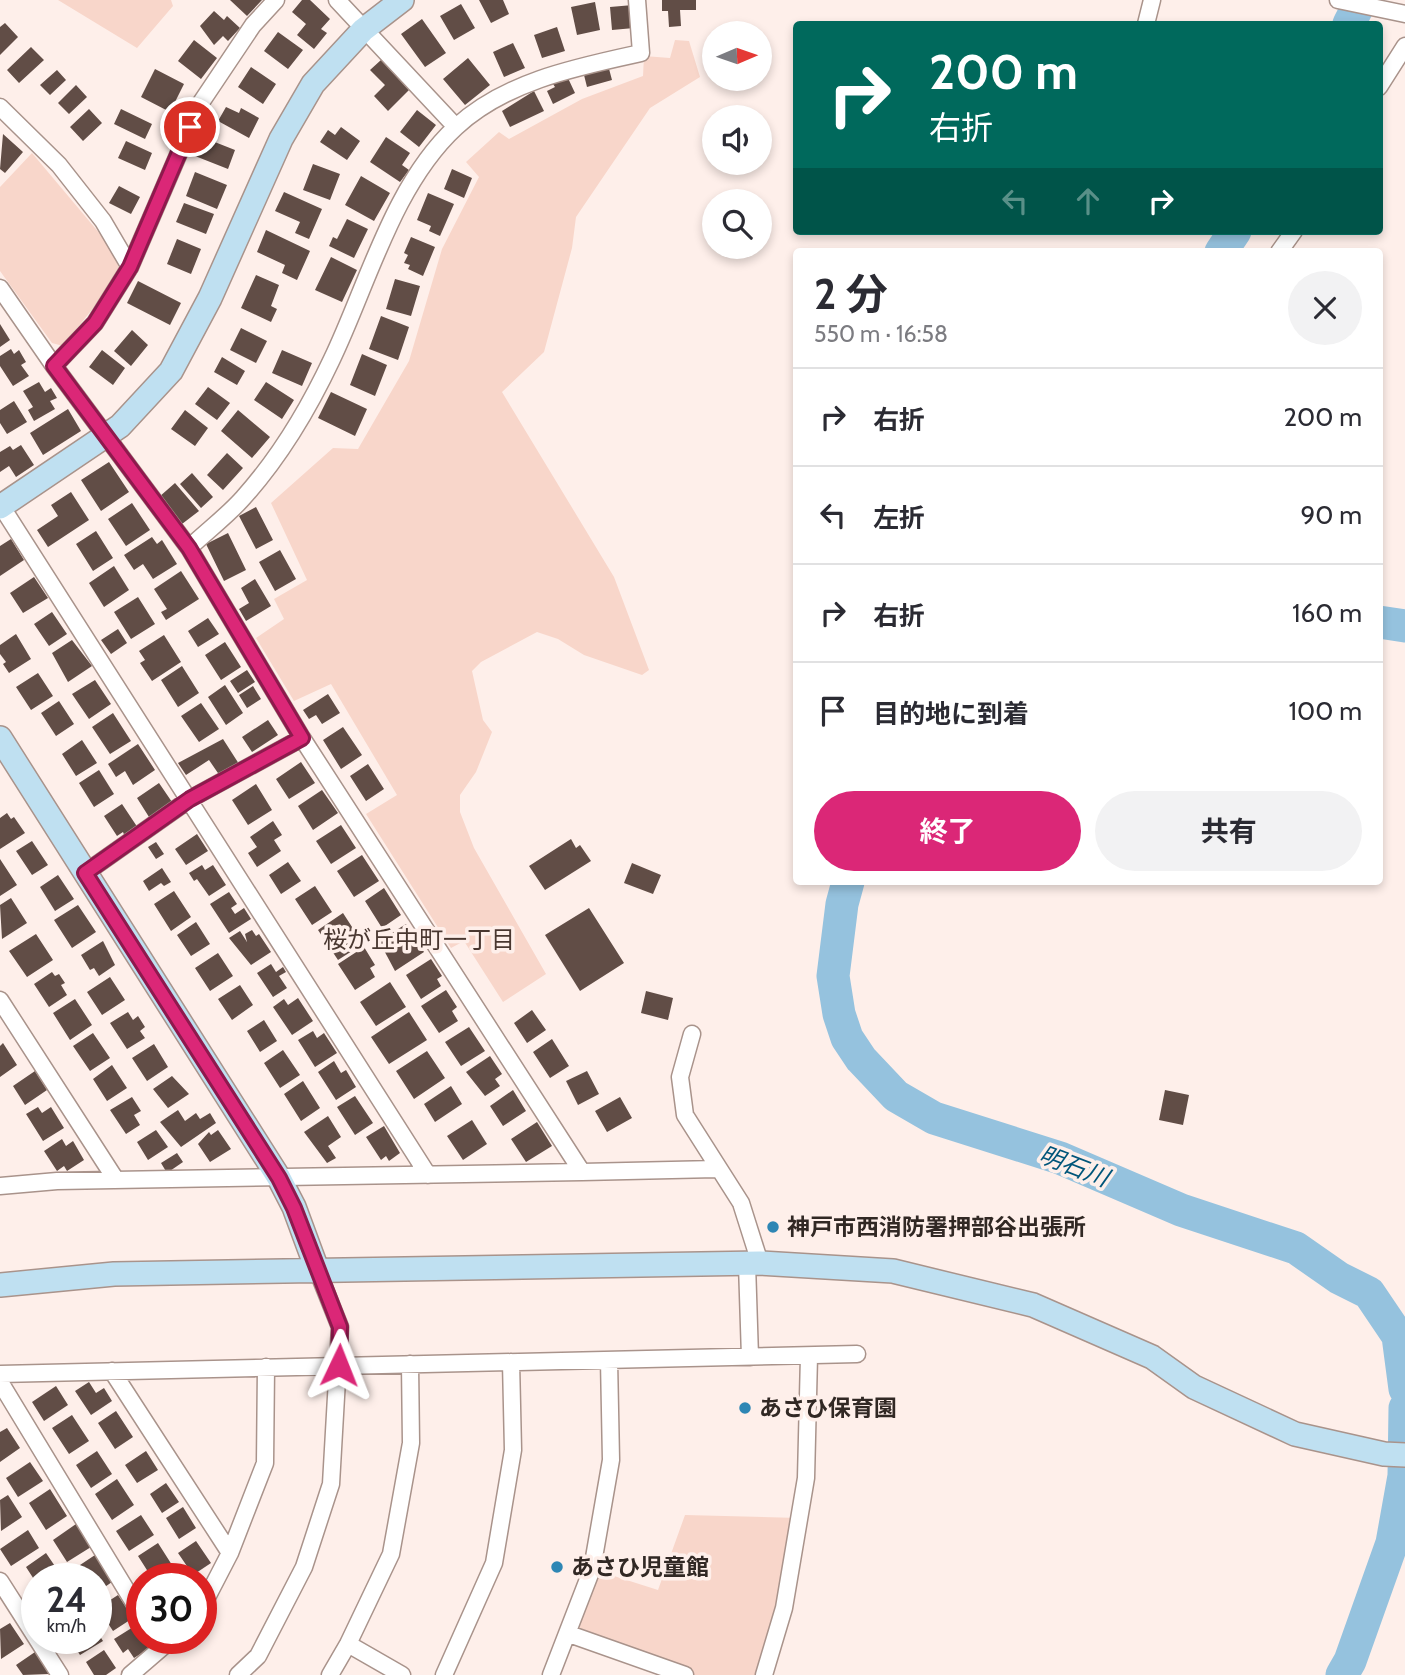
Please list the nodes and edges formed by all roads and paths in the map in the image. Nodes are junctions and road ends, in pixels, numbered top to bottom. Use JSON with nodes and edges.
{"nodes":[{"id":1,"x":276,"y":0,"type":"edge"},
{"id":2,"x":337,"y":0,"type":"edge"},
{"id":3,"x":402,"y":0,"type":"edge"},
{"id":4,"x":637,"y":0,"type":"edge"},
{"id":5,"x":1152,"y":0,"type":"edge"},
{"id":6,"x":1338,"y":0,"type":"edge"},
{"id":7,"x":1405,"y":14,"type":"edge"},
{"id":8,"x":1147,"y":21,"type":"edge"},
{"id":9,"x":363,"y":30,"type":"junction"},
{"id":10,"x":1405,"y":46,"type":"edge"},
{"id":11,"x":1383,"y":81,"type":"edge"},
{"id":12,"x":0,"y":107,"type":"edge"},
{"id":13,"x":456,"y":127,"type":"junction"},
{"id":14,"x":130,"y":267,"type":"junction"},
{"id":15,"x":0,"y":288,"type":"edge"},
{"id":16,"x":54,"y":366,"type":"junction"},
{"id":17,"x":106,"y":436,"type":"junction"},
{"id":18,"x":0,"y":506,"type":"edge"},
{"id":19,"x":189,"y":548,"type":"junction"},
{"id":20,"x":0,"y":738,"type":"edge"},
{"id":21,"x":302,"y":738,"type":"junction"},
{"id":22,"x":190,"y":799,"type":"junction"},
{"id":23,"x":85,"y":873,"type":"junction"},
{"id":24,"x":0,"y":1000,"type":"edge"},
{"id":25,"x":692,"y":1034,"type":"dead end"},
{"id":26,"x":716,"y":1169,"type":"junction"},
{"id":27,"x":582,"y":1172,"type":"junction"},
{"id":28,"x":428,"y":1175,"type":"junction"},
{"id":29,"x":279,"y":1178,"type":"junction"},
{"id":30,"x":116,"y":1180,"type":"junction"},
{"id":31,"x":0,"y":1186,"type":"edge"},
{"id":32,"x":754,"y":1264,"type":"junction"},
{"id":33,"x":318,"y":1272,"type":"junction"},
{"id":34,"x":0,"y":1285,"type":"edge"},
{"id":35,"x":857,"y":1354,"type":"dead end"},
{"id":36,"x":809,"y":1356,"type":"junction"},
{"id":37,"x":750,"y":1357,"type":"junction"},
{"id":38,"x":609,"y":1360,"type":"junction"},
{"id":39,"x":511,"y":1362,"type":"junction"},
{"id":40,"x":410,"y":1364,"type":"junction"},
{"id":41,"x":339,"y":1365,"type":"junction"},
{"id":42,"x":266,"y":1367,"type":"junction"},
{"id":43,"x":112,"y":1371,"type":"junction"},
{"id":44,"x":0,"y":1374,"type":"edge"},
{"id":45,"x":0,"y":1382,"type":"edge"},
{"id":46,"x":1405,"y":1455,"type":"edge"},
{"id":47,"x":230,"y":1553,"type":"junction"},
{"id":48,"x":217,"y":1578,"type":"edge"},
{"id":49,"x":0,"y":1581,"type":"edge"},
{"id":50,"x":126,"y":1590,"type":"edge"},
{"id":51,"x":569,"y":1634,"type":"junction"},
{"id":52,"x":348,"y":1644,"type":"junction"},
{"id":53,"x":152,"y":1654,"type":"edge"},
{"id":54,"x":663,"y":1671,"type":"edge"},
{"id":55,"x":60,"y":1675,"type":"edge"},
{"id":56,"x":130,"y":1675,"type":"edge"},
{"id":57,"x":239,"y":1675,"type":"edge"},
{"id":58,"x":330,"y":1675,"type":"edge"},
{"id":59,"x":402,"y":1675,"type":"edge"},
{"id":60,"x":444,"y":1675,"type":"edge"},
{"id":61,"x":551,"y":1675,"type":"edge"},
{"id":62,"x":685,"y":1675,"type":"edge"},
{"id":63,"x":764,"y":1675,"type":"edge"}],
"edges":[{"from":1,"to":14,"type":"street"},
{"from":2,"to":9,"type":"street"},
{"from":3,"to":9,"type":"street"},
{"from":4,"to":13,"type":"street"},
{"from":5,"to":8,"type":"street"},
{"from":6,"to":7,"type":"street"},
{"from":9,"to":13,"type":"street"},
{"from":9,"to":17,"type":"street"},
{"from":10,"to":11,"type":"street"},
{"from":12,"to":14,"type":"street"},
{"from":13,"to":19,"type":"street"},
{"from":14,"to":16,"type":"street"},
{"from":15,"to":16,"type":"street"},
{"from":16,"to":17,"type":"street"},
{"from":17,"to":18,"type":"street"},
{"from":17,"to":19,"type":"street"},
{"from":18,"to":22,"type":"street"},
{"from":19,"to":21,"type":"street"},
{"from":20,"to":23,"type":"street"},
{"from":21,"to":22,"type":"street"},
{"from":21,"to":27,"type":"street"},
{"from":22,"to":23,"type":"street"},
{"from":22,"to":28,"type":"street"},
{"from":23,"to":29,"type":"street"},
{"from":24,"to":30,"type":"street"},
{"from":25,"to":26,"type":"street"},
{"from":26,"to":27,"type":"street"},
{"from":26,"to":32,"type":"street"},
{"from":27,"to":28,"type":"street"},
{"from":28,"to":29,"type":"street"},
{"from":29,"to":30,"type":"street"},
{"from":29,"to":33,"type":"street"},
{"from":30,"to":31,"type":"street"},
{"from":32,"to":33,"type":"street"},
{"from":32,"to":37,"type":"street"},
{"from":32,"to":46,"type":"street"},
{"from":33,"to":34,"type":"street"},
{"from":33,"to":41,"type":"street"},
{"from":35,"to":36,"type":"street"},
{"from":36,"to":37,"type":"street"},
{"from":36,"to":63,"type":"street"},
{"from":37,"to":38,"type":"street"},
{"from":38,"to":39,"type":"street"},
{"from":38,"to":51,"type":"street"},
{"from":39,"to":40,"type":"street"},
{"from":39,"to":60,"type":"street"},
{"from":40,"to":41,"type":"street"},
{"from":40,"to":52,"type":"street"},
{"from":41,"to":42,"type":"street"},
{"from":41,"to":57,"type":"street"},
{"from":42,"to":43,"type":"street"},
{"from":42,"to":47,"type":"street"},
{"from":43,"to":44,"type":"street"},
{"from":43,"to":47,"type":"street"},
{"from":45,"to":50,"type":"street"},
{"from":47,"to":48,"type":"street"},
{"from":49,"to":55,"type":"street"},
{"from":51,"to":54,"type":"street"},
{"from":51,"to":61,"type":"street"},
{"from":52,"to":58,"type":"street"},
{"from":52,"to":59,"type":"street"},
{"from":53,"to":56,"type":"street"},
{"from":54,"to":62,"type":"street"}]}
